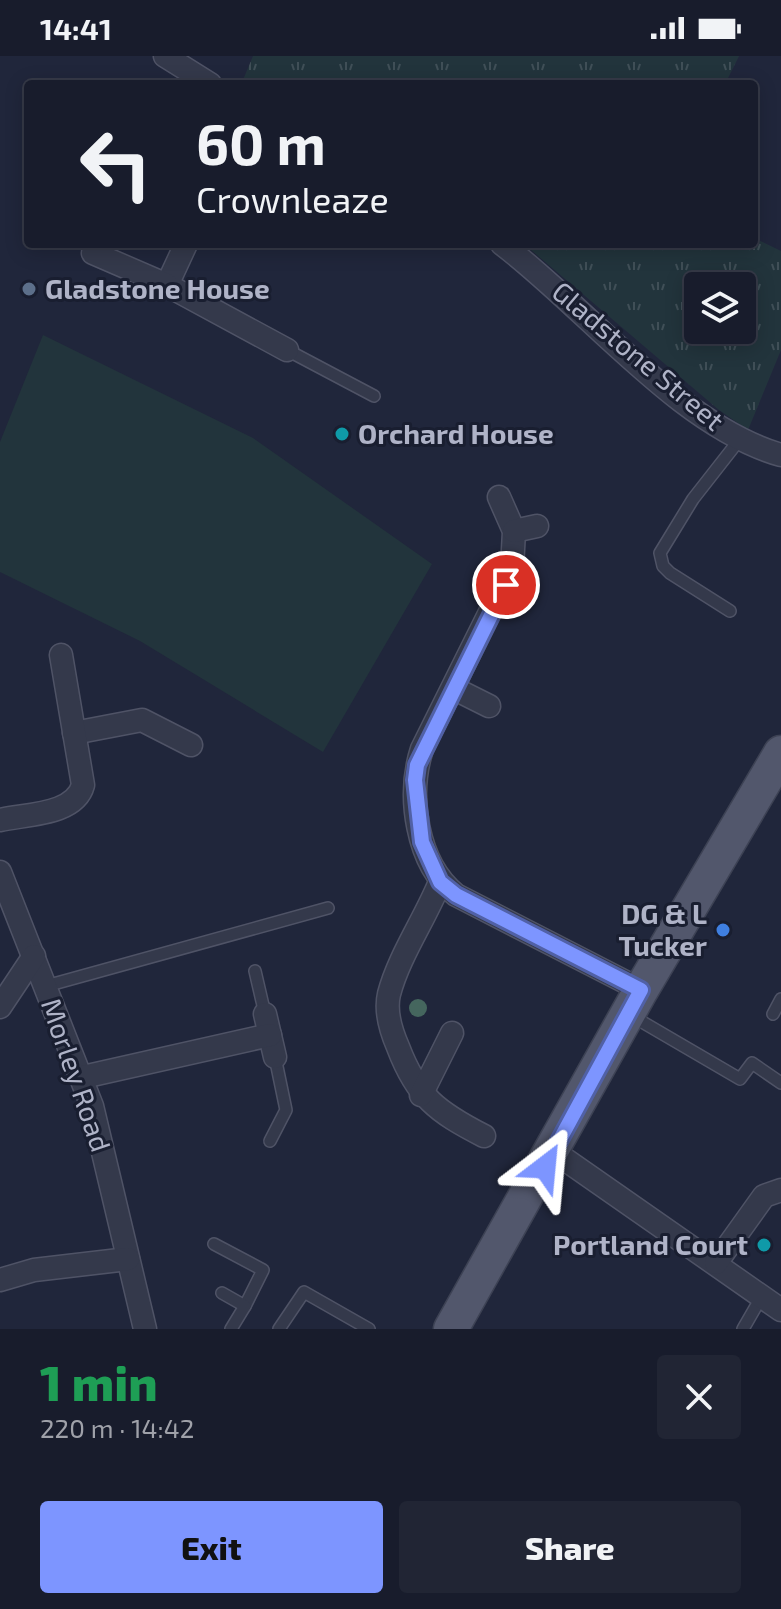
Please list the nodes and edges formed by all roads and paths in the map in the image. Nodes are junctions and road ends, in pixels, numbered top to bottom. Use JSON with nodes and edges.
{"nodes":[{"id":1,"x":165,"y":56,"type":"edge"},
{"id":2,"x":204,"y":80,"type":"edge"},
{"id":3,"x":184,"y":248,"type":"edge"},
{"id":4,"x":507,"y":248,"type":"edge"},
{"id":5,"x":93,"y":253,"type":"dead end"},
{"id":6,"x":167,"y":285,"type":"junction"},
{"id":7,"x":287,"y":350,"type":"joint"},
{"id":8,"x":374,"y":396,"type":"dead end"},
{"id":9,"x":740,"y":439,"type":"junction"},
{"id":10,"x":781,"y":455,"type":"edge"},
{"id":11,"x":499,"y":497,"type":"dead end"},
{"id":12,"x":537,"y":526,"type":"dead end"},
{"id":13,"x":514,"y":531,"type":"junction"},
{"id":14,"x":730,"y":611,"type":"dead end"},
{"id":15,"x":61,"y":655,"type":"dead end"},
{"id":16,"x":453,"y":688,"type":"junction"},
{"id":17,"x":489,"y":706,"type":"dead end"},
{"id":18,"x":74,"y":733,"type":"junction"},
{"id":19,"x":191,"y":745,"type":"dead end"},
{"id":20,"x":781,"y":753,"type":"edge"},
{"id":21,"x":0,"y":820,"type":"edge"},
{"id":22,"x":0,"y":872,"type":"edge"},
{"id":23,"x":440,"y":882,"type":"junction"},
{"id":24,"x":328,"y":908,"type":"dead end"},
{"id":25,"x":34,"y":956,"type":"junction"},
{"id":26,"x":255,"y":971,"type":"dead end"},
{"id":27,"x":46,"y":986,"type":"junction"},
{"id":28,"x":781,"y":999,"type":"edge"},
{"id":29,"x":635,"y":1002,"type":"junction"},
{"id":30,"x":0,"y":1007,"type":"edge"},
{"id":31,"x":773,"y":1014,"type":"dead end"},
{"id":32,"x":452,"y":1033,"type":"dead end"},
{"id":33,"x":270,"y":1035,"type":"junction"},
{"id":34,"x":83,"y":1077,"type":"junction"},
{"id":35,"x":781,"y":1083,"type":"edge"},
{"id":36,"x":421,"y":1095,"type":"junction"},
{"id":37,"x":484,"y":1136,"type":"dead end"},
{"id":38,"x":270,"y":1141,"type":"dead end"},
{"id":39,"x":553,"y":1151,"type":"junction"},
{"id":40,"x":781,"y":1190,"type":"edge"},
{"id":41,"x":214,"y":1244,"type":"dead end"},
{"id":42,"x":128,"y":1259,"type":"junction"},
{"id":43,"x":716,"y":1263,"type":"junction"},
{"id":44,"x":0,"y":1280,"type":"edge"},
{"id":45,"x":222,"y":1293,"type":"dead end"},
{"id":46,"x":762,"y":1296,"type":"junction"},
{"id":47,"x":245,"y":1306,"type":"junction"},
{"id":48,"x":781,"y":1310,"type":"edge"},
{"id":49,"x":145,"y":1329,"type":"edge"},
{"id":50,"x":231,"y":1329,"type":"edge"},
{"id":51,"x":279,"y":1329,"type":"edge"},
{"id":52,"x":369,"y":1329,"type":"edge"},
{"id":53,"x":451,"y":1329,"type":"edge"},
{"id":54,"x":743,"y":1329,"type":"edge"}],
"edges":[{"from":1,"to":2,"type":"street"},
{"from":3,"to":6,"type":"street"},
{"from":4,"to":9,"type":"street","name":"Gladstone Street"},
{"from":5,"to":6,"type":"street"},
{"from":6,"to":7,"type":"street"},
{"from":7,"to":8,"type":"lane"},
{"from":9,"to":10,"type":"street","name":"Gladstone Street"},
{"from":9,"to":14,"type":"lane"},
{"from":11,"to":13,"type":"street"},
{"from":12,"to":13,"type":"street"},
{"from":13,"to":16,"type":"street"},
{"from":15,"to":18,"type":"street"},
{"from":16,"to":17,"type":"street"},
{"from":16,"to":23,"type":"street"},
{"from":18,"to":19,"type":"street"},
{"from":18,"to":21,"type":"street"},
{"from":20,"to":29,"type":"main road"},
{"from":22,"to":25,"type":"street","name":"Morley Road"},
{"from":23,"to":29,"type":"street"},
{"from":23,"to":36,"type":"street"},
{"from":24,"to":27,"type":"lane"},
{"from":25,"to":27,"type":"street","name":"Morley Road"},
{"from":25,"to":30,"type":"street"},
{"from":26,"to":33,"type":"lane"},
{"from":27,"to":34,"type":"street","name":"Morley Road"},
{"from":28,"to":31,"type":"lane"},
{"from":29,"to":35,"type":"lane"},
{"from":29,"to":39,"type":"main road"},
{"from":32,"to":36,"type":"street"},
{"from":33,"to":34,"type":"street"},
{"from":33,"to":38,"type":"lane"},
{"from":34,"to":42,"type":"street","name":"Morley Road"},
{"from":36,"to":37,"type":"street"},
{"from":39,"to":43,"type":"street"},
{"from":39,"to":53,"type":"main road"},
{"from":40,"to":43,"type":"street"},
{"from":41,"to":47,"type":"lane"},
{"from":42,"to":44,"type":"street"},
{"from":42,"to":49,"type":"street","name":"Morley Road"},
{"from":43,"to":46,"type":"street"},
{"from":45,"to":47,"type":"lane"},
{"from":46,"to":48,"type":"street"},
{"from":46,"to":54,"type":"lane"},
{"from":47,"to":50,"type":"lane"},
{"from":51,"to":52,"type":"lane"}]}
